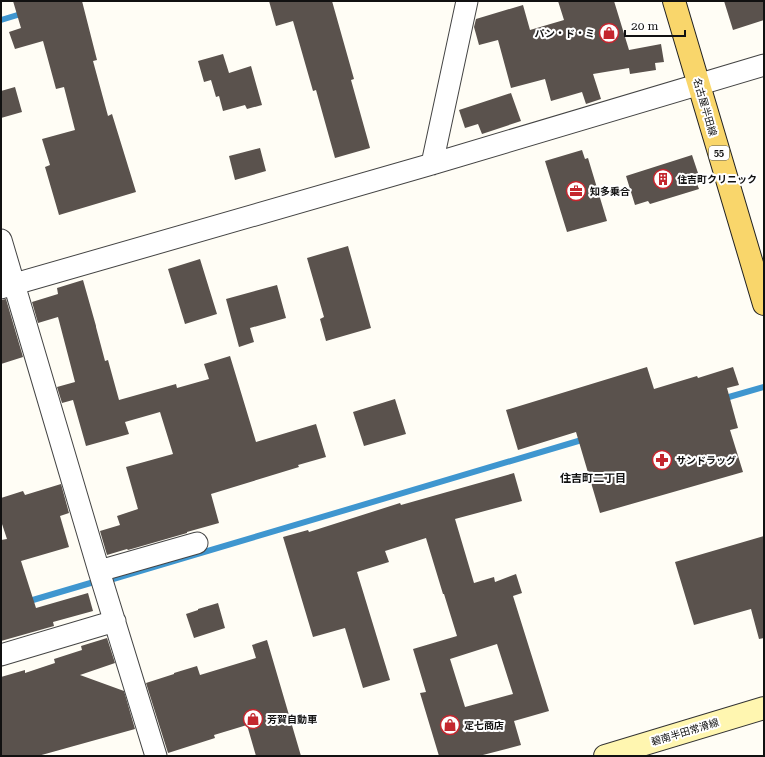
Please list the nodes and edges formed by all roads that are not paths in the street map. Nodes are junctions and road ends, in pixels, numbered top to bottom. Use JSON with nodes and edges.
{"nodes":[{"id":1,"x":467,"y":1,"type":"edge"},
{"id":2,"x":674,"y":1,"type":"edge"},
{"id":3,"x":764,"y":65,"type":"edge"},
{"id":4,"x":699,"y":84,"type":"junction"},
{"id":5,"x":432,"y":164,"type":"junction"},
{"id":6,"x":1,"y":240,"type":"edge"},
{"id":7,"x":7,"y":286,"type":"edge"},
{"id":8,"x":764,"y":304,"type":"edge"},
{"id":9,"x":197,"y":543,"type":"dead end"},
{"id":10,"x":100,"y":571,"type":"junction"},
{"id":11,"x":115,"y":621,"type":"junction"},
{"id":12,"x":1,"y":655,"type":"edge"},
{"id":13,"x":764,"y":708,"type":"edge"},
{"id":14,"x":156,"y":756,"type":"edge"},
{"id":15,"x":605,"y":756,"type":"edge"}],
"edges":[{"from":1,"to":5,"type":"street"},
{"from":2,"to":4,"type":"main road","name":"名古屋半田線","number":"55"},
{"from":3,"to":4,"type":"street"},
{"from":4,"to":5,"type":"street"},
{"from":4,"to":8,"type":"main road","name":"名古屋半田線","number":"55"},
{"from":5,"to":7,"type":"street"},
{"from":6,"to":7,"type":"street"},
{"from":7,"to":10,"type":"street"},
{"from":9,"to":10,"type":"street"},
{"from":10,"to":11,"type":"street"},
{"from":11,"to":12,"type":"street"},
{"from":11,"to":14,"type":"street"},
{"from":13,"to":15,"type":"main road","name":"碧南半田常滑線"}]}
